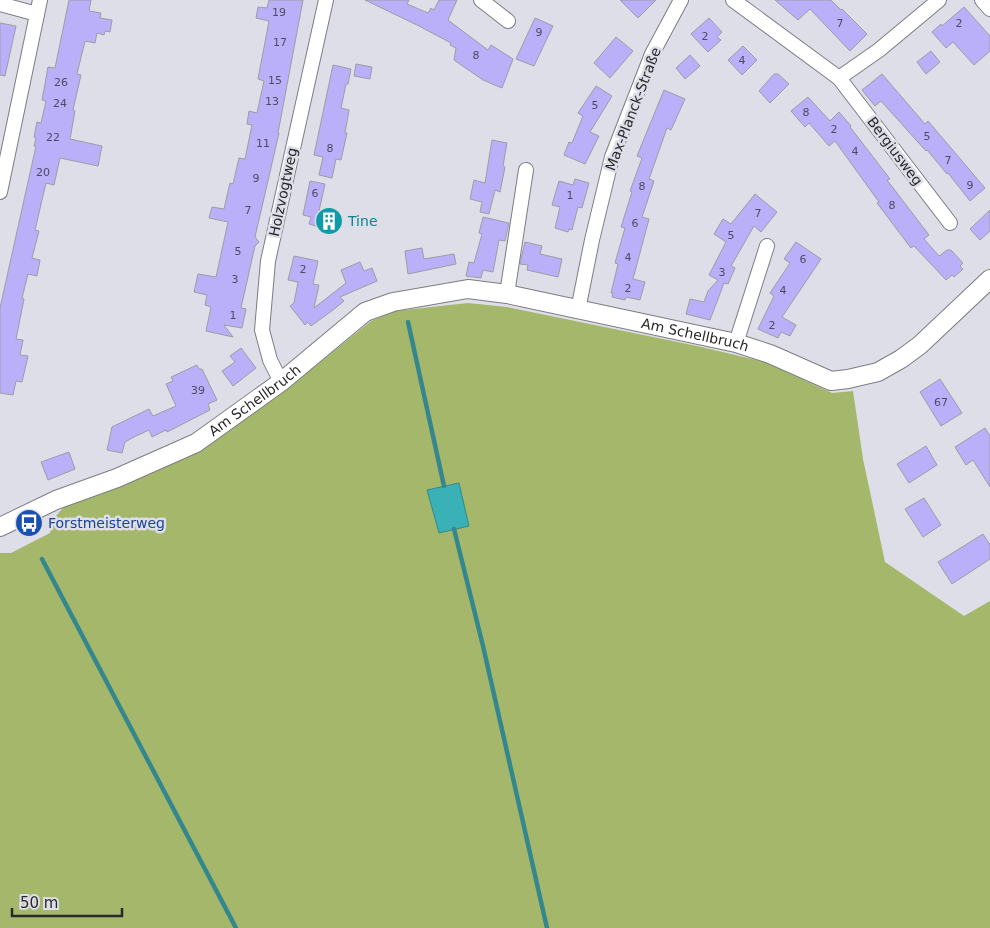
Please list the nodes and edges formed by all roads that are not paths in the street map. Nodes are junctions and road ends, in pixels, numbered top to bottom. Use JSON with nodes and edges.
{"nodes":[{"id":1,"x":40,"y":0,"type":"edge"},
{"id":2,"x":326,"y":0,"type":"edge"},
{"id":3,"x":481,"y":0,"type":"edge"},
{"id":4,"x":681,"y":0,"type":"edge"},
{"id":5,"x":733,"y":0,"type":"edge"},
{"id":6,"x":939,"y":0,"type":"edge"},
{"id":7,"x":982,"y":0,"type":"edge"},
{"id":8,"x":0,"y":4,"type":"edge"},
{"id":9,"x":990,"y":9,"type":"edge"},
{"id":10,"x":37,"y":14,"type":"junction"},
{"id":11,"x":508,"y":21,"type":"dead end"},
{"id":12,"x":839,"y":78,"type":"junction"},
{"id":13,"x":526,"y":170,"type":"dead end"},
{"id":14,"x":0,"y":192,"type":"edge"},
{"id":15,"x":950,"y":223,"type":"dead end"},
{"id":16,"x":767,"y":246,"type":"dead end"},
{"id":17,"x":990,"y":279,"type":"edge"},
{"id":18,"x":507,"y":294,"type":"junction"},
{"id":19,"x":578,"y":310,"type":"junction"},
{"id":20,"x":736,"y":344,"type":"junction"},
{"id":21,"x":281,"y":382,"type":"junction"},
{"id":22,"x":0,"y":527,"type":"edge"}],
"edges":[{"from":1,"to":10,"type":"street"},
{"from":2,"to":21,"type":"street","name":"Holzvogtweg"},
{"from":3,"to":11,"type":"street"},
{"from":4,"to":19,"type":"street","name":"Max-Planck-Straße"},
{"from":5,"to":12,"type":"street","name":"Bergiusweg"},
{"from":6,"to":12,"type":"street"},
{"from":7,"to":9,"type":"street"},
{"from":8,"to":10,"type":"street"},
{"from":10,"to":14,"type":"street"},
{"from":12,"to":15,"type":"street","name":"Bergiusweg"},
{"from":13,"to":18,"type":"street"},
{"from":16,"to":20,"type":"street"},
{"from":17,"to":20,"type":"street","name":"Am Schellbruch"},
{"from":18,"to":19,"type":"street","name":"Am Schellbruch"},
{"from":18,"to":21,"type":"street","name":"Am Schellbruch"},
{"from":19,"to":20,"type":"street","name":"Am Schellbruch"},
{"from":21,"to":22,"type":"street","name":"Am Schellbruch"}]}
